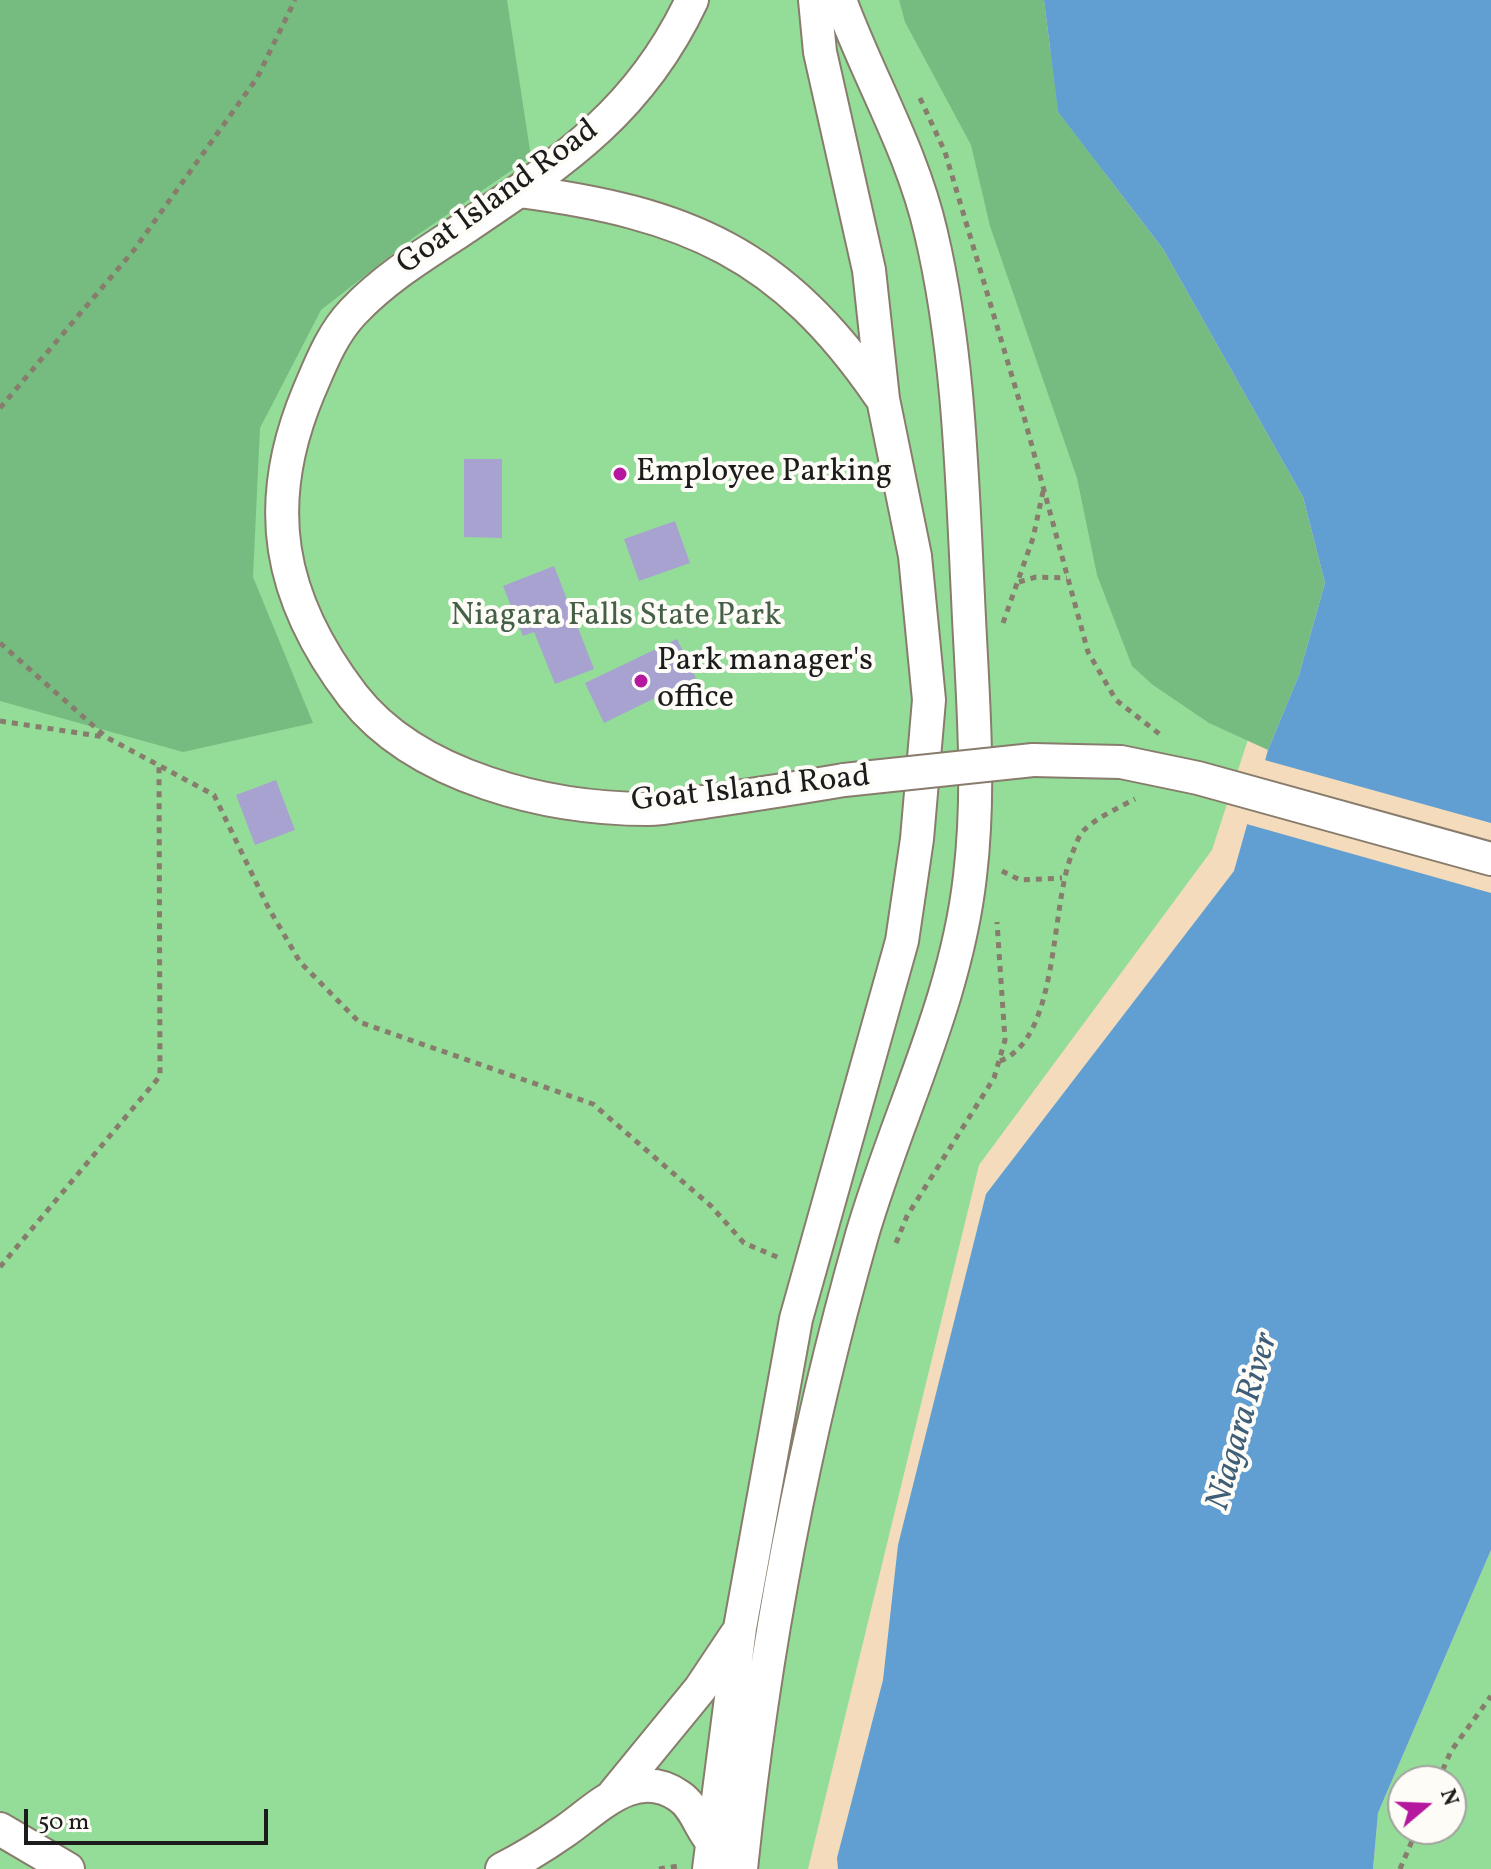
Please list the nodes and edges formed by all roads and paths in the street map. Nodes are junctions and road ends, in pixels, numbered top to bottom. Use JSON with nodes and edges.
{"nodes":[{"id":1,"x":295,"y":0,"type":"edge"},
{"id":2,"x":692,"y":0,"type":"edge"},
{"id":3,"x":815,"y":0,"type":"edge"},
{"id":4,"x":840,"y":0,"type":"edge"},
{"id":5,"x":914,"y":88,"type":"dead end"},
{"id":6,"x":519,"y":191,"type":"junction"},
{"id":7,"x":883,"y":399,"type":"junction"},
{"id":8,"x":0,"y":408,"type":"edge"},
{"id":9,"x":1044,"y":487,"type":"junction"},
{"id":10,"x":1068,"y":578,"type":"junction"},
{"id":11,"x":1018,"y":583,"type":"junction"},
{"id":12,"x":1000,"y":631,"type":"dead end"},
{"id":13,"x":0,"y":643,"type":"edge"},
{"id":14,"x":0,"y":721,"type":"edge"},
{"id":15,"x":106,"y":737,"type":"junction"},
{"id":16,"x":1171,"y":742,"type":"dead end"},
{"id":17,"x":159,"y":766,"type":"junction"},
{"id":18,"x":1143,"y":794,"type":"dead end"},
{"id":19,"x":1491,"y":859,"type":"edge"},
{"id":20,"x":990,"y":865,"type":"dead end"},
{"id":21,"x":1062,"y":878,"type":"junction"},
{"id":22,"x":997,"y":920,"type":"dead end"},
{"id":23,"x":999,"y":1061,"type":"junction"},
{"id":24,"x":892,"y":1256,"type":"dead end"},
{"id":25,"x":0,"y":1267,"type":"edge"},
{"id":26,"x":809,"y":1272,"type":"junction"},
{"id":27,"x":740,"y":1628,"type":"junction"},
{"id":28,"x":1491,"y":1696,"type":"edge"},
{"id":29,"x":761,"y":1719,"type":"junction"},
{"id":30,"x":1445,"y":1765,"type":"edge"},
{"id":31,"x":614,"y":1794,"type":"junction"},
{"id":32,"x":0,"y":1829,"type":"edge"},
{"id":33,"x":1410,"y":1845,"type":"edge"},
{"id":34,"x":710,"y":1855,"type":"edge"},
{"id":35,"x":741,"y":1867,"type":"edge"},
{"id":36,"x":68,"y":1869,"type":"edge"},
{"id":37,"x":502,"y":1869,"type":"edge"},
{"id":38,"x":1400,"y":1869,"type":"edge"}],
"edges":[{"from":1,"to":8,"type":"path"},
{"from":2,"to":6,"type":"street","name":"Goat Island Road"},
{"from":3,"to":7,"type":"street"},
{"from":4,"to":29,"type":"street"},
{"from":5,"to":9,"type":"path"},
{"from":6,"to":7,"type":"street"},
{"from":6,"to":19,"type":"street","name":"Goat Island Road","bridge":true},
{"from":7,"to":26,"type":"street"},
{"from":9,"to":10,"type":"path"},
{"from":9,"to":11,"type":"path"},
{"from":10,"to":11,"type":"path"},
{"from":10,"to":16,"type":"path"},
{"from":11,"to":12,"type":"path"},
{"from":13,"to":15,"type":"path"},
{"from":14,"to":15,"type":"path"},
{"from":15,"to":17,"type":"path"},
{"from":17,"to":25,"type":"path"},
{"from":17,"to":26,"type":"path"},
{"from":18,"to":21,"type":"path"},
{"from":20,"to":21,"type":"path"},
{"from":21,"to":23,"type":"path"},
{"from":22,"to":23,"type":"path"},
{"from":23,"to":24,"type":"path"},
{"from":26,"to":27,"type":"street"},
{"from":27,"to":29,"type":"street"},
{"from":27,"to":31,"type":"street"},
{"from":27,"to":34,"type":"street"},
{"from":28,"to":30,"type":"path"},
{"from":29,"to":35,"type":"street"},
{"from":31,"to":34,"type":"street"},
{"from":31,"to":37,"type":"street"},
{"from":32,"to":36,"type":"street"},
{"from":33,"to":38,"type":"path"},
{"from":34,"to":35,"type":"street"}]}
